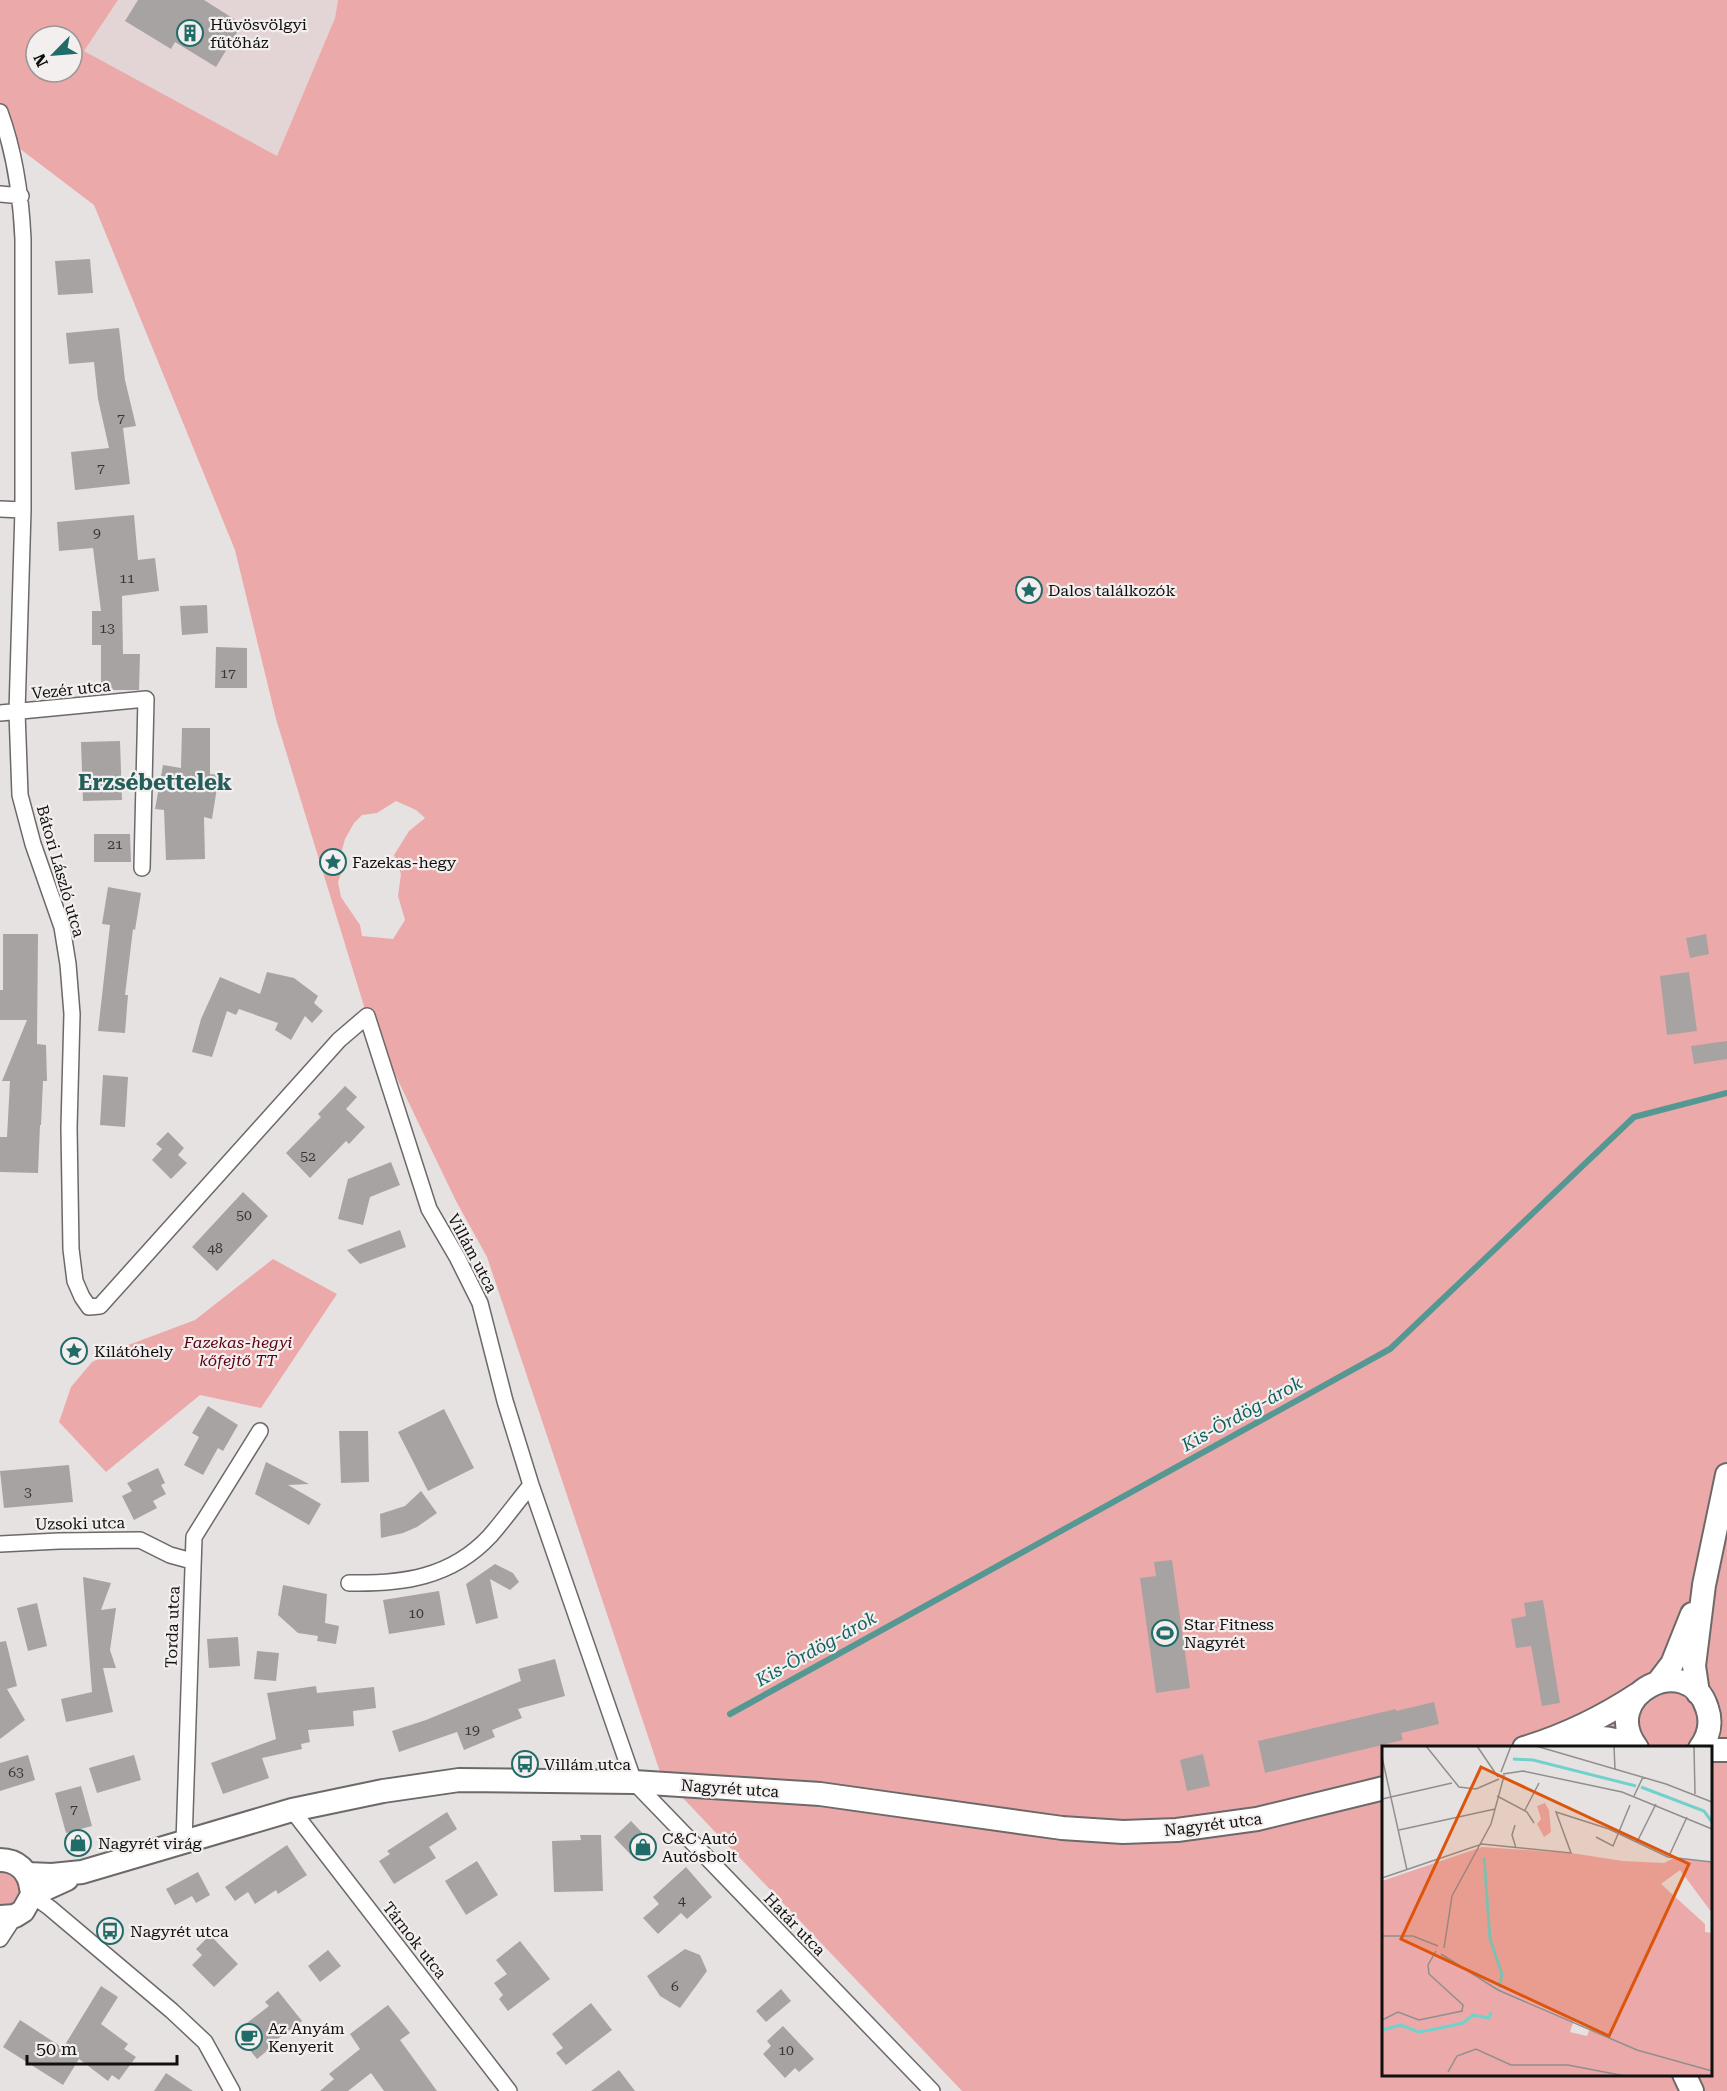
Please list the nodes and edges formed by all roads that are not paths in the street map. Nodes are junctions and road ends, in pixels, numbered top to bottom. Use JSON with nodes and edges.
{"nodes":[{"id":1,"x":0,"y":112,"type":"edge"},
{"id":2,"x":0,"y":194,"type":"edge"},
{"id":3,"x":21,"y":196,"type":"junction"},
{"id":4,"x":0,"y":509,"type":"edge"},
{"id":5,"x":23,"y":510,"type":"junction"},
{"id":6,"x":17,"y":712,"type":"junction"},
{"id":7,"x":0,"y":713,"type":"edge"},
{"id":8,"x":142,"y":868,"type":"dead end"},
{"id":9,"x":367,"y":1016,"type":"joint"},
{"id":10,"x":260,"y":1431,"type":"dead end"},
{"id":11,"x":1727,"y":1475,"type":"edge"},
{"id":12,"x":531,"y":1485,"type":"junction"},
{"id":13,"x":0,"y":1544,"type":"edge"},
{"id":14,"x":192,"y":1561,"type":"junction"},
{"id":15,"x":348,"y":1583,"type":"dead end"},
{"id":16,"x":1704,"y":1585,"type":"junction"},
{"id":17,"x":1659,"y":1681,"type":"junction"},
{"id":18,"x":1698,"y":1693,"type":"junction"},
{"id":19,"x":1638,"y":1694,"type":"junction"},
{"id":20,"x":1709,"y":1717,"type":"junction"},
{"id":21,"x":1727,"y":1731,"type":"edge"},
{"id":22,"x":1534,"y":1745,"type":"edge"},
{"id":23,"x":1634,"y":1746,"type":"edge"},
{"id":24,"x":1636,"y":1746,"type":"edge"},
{"id":25,"x":1701,"y":1746,"type":"edge"},
{"id":26,"x":634,"y":1782,"type":"junction"},
{"id":27,"x":1382,"y":1788,"type":"edge"},
{"id":28,"x":292,"y":1810,"type":"junction"},
{"id":29,"x":184,"y":1843,"type":"junction"},
{"id":30,"x":0,"y":1860,"type":"edge"},
{"id":31,"x":82,"y":1872,"type":"junction"},
{"id":32,"x":17,"y":1913,"type":"edge"},
{"id":33,"x":65,"y":1921,"type":"junction"},
{"id":34,"x":1685,"y":2076,"type":"edge"},
{"id":35,"x":232,"y":2091,"type":"edge"},
{"id":36,"x":509,"y":2091,"type":"edge"},
{"id":37,"x":932,"y":2091,"type":"edge"},
{"id":38,"x":1692,"y":2091,"type":"edge"}],
"edges":[{"from":1,"to":3,"type":"street","name":"Bátori László utca"},
{"from":2,"to":3,"type":"street"},
{"from":3,"to":5,"type":"street","name":"Bátori László utca"},
{"from":4,"to":5,"type":"street"},
{"from":5,"to":6,"type":"street","name":"Bátori László utca"},
{"from":6,"to":7,"type":"street","name":"Vezér utca"},
{"from":6,"to":8,"type":"street","name":"Vezér utca"},
{"from":6,"to":9,"type":"street","name":"Bátori László utca"},
{"from":9,"to":12,"type":"street","name":"Villám utca"},
{"from":10,"to":14,"type":"street","name":"Torda utca"},
{"from":11,"to":16,"type":"street"},
{"from":12,"to":15,"type":"street"},
{"from":12,"to":26,"type":"street","name":"Villám utca"},
{"from":13,"to":14,"type":"street","name":"Uzsoki utca"},
{"from":14,"to":29,"type":"street","name":"Torda utca"},
{"from":16,"to":17,"type":"street"},
{"from":16,"to":18,"type":"street"},
{"from":17,"to":18,"type":"street"},
{"from":17,"to":19,"type":"street"},
{"from":18,"to":20,"type":"street"},
{"from":19,"to":22,"type":"street"},
{"from":19,"to":24,"type":"street"},
{"from":20,"to":21,"type":"street"},
{"from":20,"to":25,"type":"street"},
{"from":22,"to":23,"type":"street"},
{"from":26,"to":27,"type":"street","name":"Nagyrét utca"},
{"from":26,"to":28,"type":"street","name":"Nagyrét utca"},
{"from":26,"to":37,"type":"street","name":"Határ utca"},
{"from":28,"to":29,"type":"street","name":"Nagyrét utca"},
{"from":28,"to":36,"type":"street","name":"Tárnok utca"},
{"from":29,"to":31,"type":"street","name":"Nagyrét utca"},
{"from":30,"to":32,"type":"street","name":"Nagyrét utca"},
{"from":31,"to":32,"type":"street","name":"Nagyrét utca"},
{"from":31,"to":32,"type":"street","name":"Nagyrét utca"},
{"from":32,"to":33,"type":"street"},
{"from":32,"to":33,"type":"street"},
{"from":33,"to":35,"type":"street"},
{"from":34,"to":38,"type":"street"}]}
